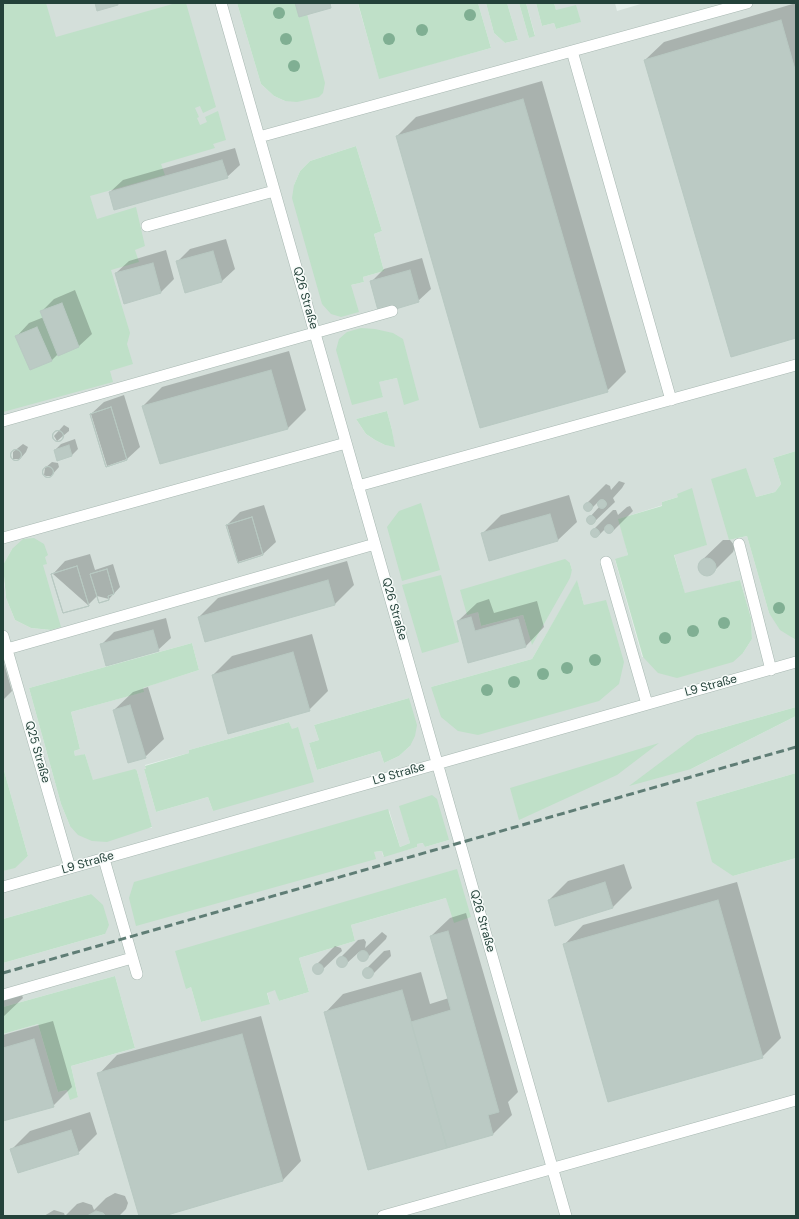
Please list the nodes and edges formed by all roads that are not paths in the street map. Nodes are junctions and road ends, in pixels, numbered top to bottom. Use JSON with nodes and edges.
{"nodes":[{"id":1,"x":221,"y":3,"type":"edge"},
{"id":2,"x":747,"y":3,"type":"edge"},
{"id":3,"x":572,"y":51,"type":"junction"},
{"id":4,"x":259,"y":137,"type":"junction"},
{"id":5,"x":274,"y":191,"type":"junction"},
{"id":6,"x":147,"y":226,"type":"dead end"},
{"id":7,"x":392,"y":311,"type":"dead end"},
{"id":8,"x":315,"y":334,"type":"junction"},
{"id":9,"x":796,"y":365,"type":"edge"},
{"id":10,"x":672,"y":400,"type":"junction"},
{"id":11,"x":3,"y":421,"type":"edge"},
{"id":12,"x":346,"y":443,"type":"junction"},
{"id":13,"x":358,"y":486,"type":"junction"},
{"id":14,"x":3,"y":538,"type":"edge"},
{"id":15,"x":375,"y":544,"type":"junction"},
{"id":16,"x":739,"y":544,"type":"dead end"},
{"id":17,"x":606,"y":562,"type":"dead end"},
{"id":18,"x":3,"y":636,"type":"edge"},
{"id":19,"x":7,"y":650,"type":"junction"},
{"id":20,"x":796,"y":662,"type":"edge"},
{"id":21,"x":771,"y":670,"type":"junction"},
{"id":22,"x":647,"y":704,"type":"junction"},
{"id":23,"x":438,"y":763,"type":"junction"},
{"id":24,"x":104,"y":859,"type":"junction"},
{"id":25,"x":70,"y":868,"type":"junction"},
{"id":26,"x":3,"y":887,"type":"edge"},
{"id":27,"x":132,"y":958,"type":"junction"},
{"id":28,"x":137,"y":974,"type":"dead end"},
{"id":29,"x":3,"y":995,"type":"edge"},
{"id":30,"x":796,"y":1100,"type":"edge"},
{"id":31,"x":553,"y":1168,"type":"junction"},
{"id":32,"x":383,"y":1216,"type":"edge"},
{"id":33,"x":566,"y":1216,"type":"edge"}],
"edges":[{"from":1,"to":4,"type":"lane","name":"Q26 Straße"},
{"from":2,"to":3,"type":"lane"},
{"from":3,"to":4,"type":"lane"},
{"from":3,"to":10,"type":"lane"},
{"from":4,"to":5,"type":"lane","name":"Q26 Straße"},
{"from":5,"to":6,"type":"lane"},
{"from":5,"to":8,"type":"lane","name":"Q26 Straße"},
{"from":7,"to":8,"type":"lane"},
{"from":8,"to":11,"type":"lane"},
{"from":8,"to":12,"type":"lane","name":"Q26 Straße"},
{"from":9,"to":10,"type":"lane"},
{"from":10,"to":13,"type":"lane"},
{"from":12,"to":13,"type":"lane","name":"Q26 Straße"},
{"from":12,"to":14,"type":"lane"},
{"from":13,"to":15,"type":"lane","name":"Q26 Straße"},
{"from":15,"to":19,"type":"lane"},
{"from":15,"to":23,"type":"lane","name":"Q26 Straße"},
{"from":16,"to":21,"type":"lane"},
{"from":17,"to":22,"type":"lane"},
{"from":18,"to":19,"type":"lane","name":"Q25 Straße"},
{"from":19,"to":25,"type":"lane","name":"Q25 Straße"},
{"from":20,"to":21,"type":"lane","name":"L9 Straße"},
{"from":21,"to":22,"type":"lane","name":"L9 Straße"},
{"from":22,"to":23,"type":"lane","name":"L9 Straße"},
{"from":23,"to":24,"type":"lane","name":"L9 Straße"},
{"from":23,"to":31,"type":"lane","name":"Q26 Straße"},
{"from":24,"to":25,"type":"lane","name":"L9 Straße"},
{"from":24,"to":27,"type":"lane"},
{"from":25,"to":26,"type":"lane","name":"L9 Straße"},
{"from":27,"to":28,"type":"lane"},
{"from":27,"to":29,"type":"lane"},
{"from":30,"to":31,"type":"lane"},
{"from":31,"to":32,"type":"lane"},
{"from":31,"to":33,"type":"lane","name":"Q26 Straße"}]}
